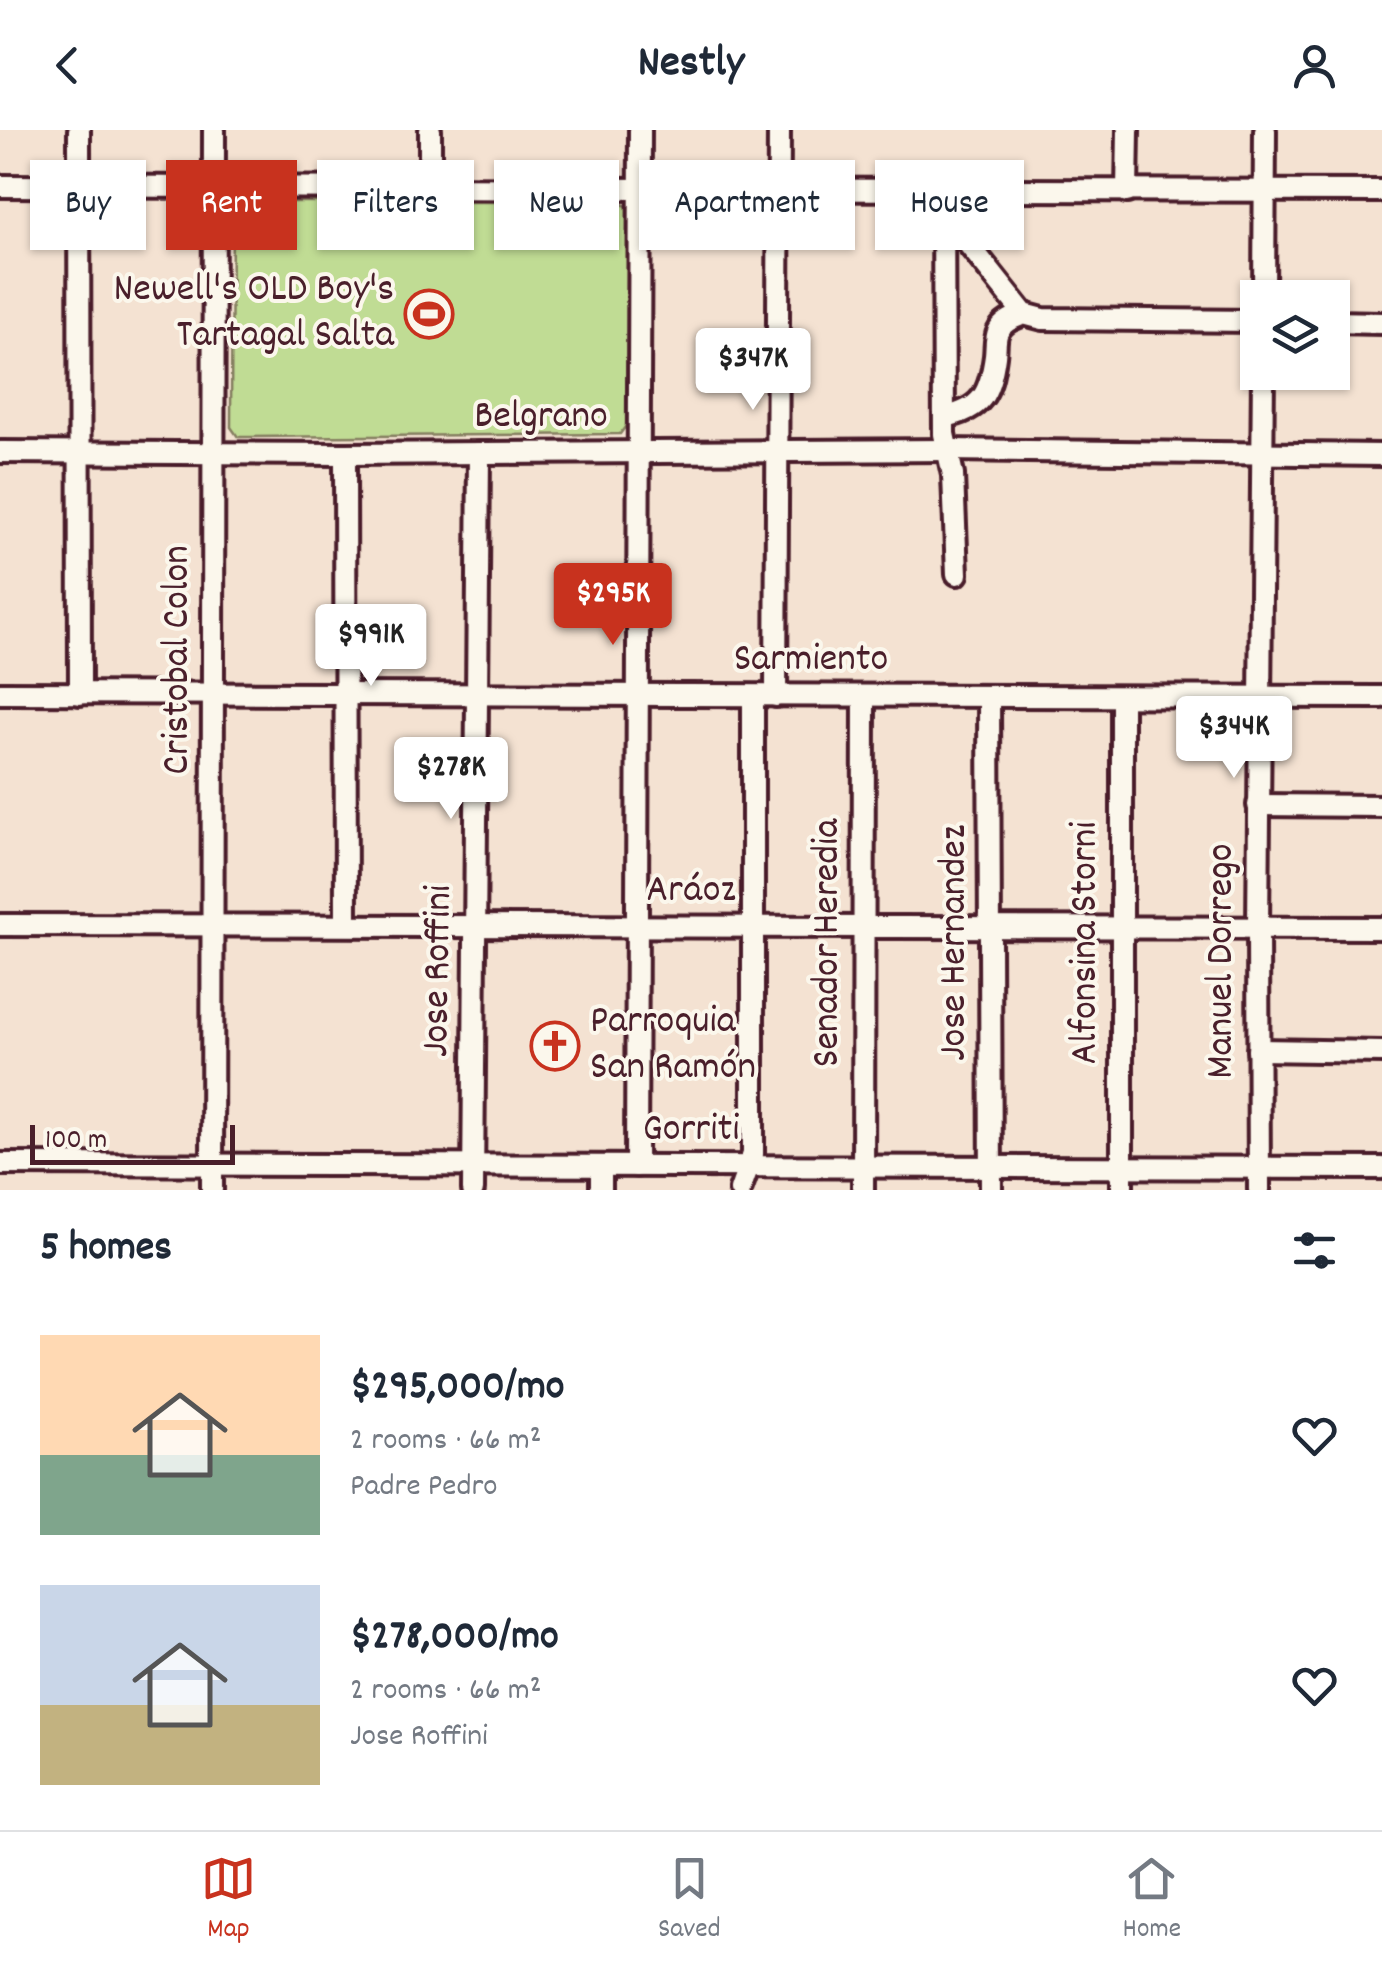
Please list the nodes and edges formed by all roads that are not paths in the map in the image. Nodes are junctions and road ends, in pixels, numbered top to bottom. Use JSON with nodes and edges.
{"nodes":[{"id":1,"x":79,"y":130,"type":"edge"},
{"id":2,"x":214,"y":130,"type":"edge"},
{"id":3,"x":430,"y":130,"type":"edge"},
{"id":4,"x":640,"y":130,"type":"edge"},
{"id":5,"x":779,"y":130,"type":"edge"},
{"id":6,"x":1128,"y":130,"type":"edge"},
{"id":7,"x":1265,"y":130,"type":"edge"},
{"id":8,"x":79,"y":160,"type":"edge"},
{"id":9,"x":214,"y":160,"type":"edge"},
{"id":10,"x":430,"y":160,"type":"edge"},
{"id":11,"x":640,"y":160,"type":"edge"},
{"id":12,"x":779,"y":160,"type":"edge"},
{"id":13,"x":0,"y":186,"type":"edge"},
{"id":14,"x":30,"y":186,"type":"edge"},
{"id":15,"x":474,"y":188,"type":"edge"},
{"id":16,"x":639,"y":190,"type":"edge"},
{"id":17,"x":1263,"y":191,"type":"junction"},
{"id":18,"x":1382,"y":191,"type":"edge"},
{"id":19,"x":1127,"y":192,"type":"junction"},
{"id":20,"x":1024,"y":198,"type":"edge"},
{"id":21,"x":79,"y":250,"type":"edge"},
{"id":22,"x":214,"y":250,"type":"edge"},
{"id":23,"x":640,"y":250,"type":"edge"},
{"id":24,"x":779,"y":250,"type":"edge"},
{"id":25,"x":944,"y":250,"type":"edge"},
{"id":26,"x":978,"y":250,"type":"edge"},
{"id":27,"x":1264,"y":280,"type":"edge"},
{"id":28,"x":1024,"y":314,"type":"junction"},
{"id":29,"x":1240,"y":321,"type":"edge"},
{"id":30,"x":1350,"y":322,"type":"edge"},
{"id":31,"x":1382,"y":323,"type":"edge"},
{"id":32,"x":1263,"y":390,"type":"edge"},
{"id":33,"x":944,"y":418,"type":"junction"},
{"id":34,"x":948,"y":450,"type":"junction"},
{"id":35,"x":0,"y":452,"type":"edge"},
{"id":36,"x":638,"y":452,"type":"junction"},
{"id":37,"x":778,"y":452,"type":"junction"},
{"id":38,"x":79,"y":453,"type":"junction"},
{"id":39,"x":214,"y":453,"type":"junction"},
{"id":40,"x":479,"y":453,"type":"junction"},
{"id":41,"x":345,"y":454,"type":"junction"},
{"id":42,"x":1261,"y":455,"type":"junction"},
{"id":43,"x":1382,"y":456,"type":"edge"},
{"id":44,"x":958,"y":574,"type":"dead end"},
{"id":45,"x":0,"y":693,"type":"edge"},
{"id":46,"x":80,"y":694,"type":"junction"},
{"id":47,"x":214,"y":694,"type":"junction"},
{"id":48,"x":346,"y":694,"type":"junction"},
{"id":49,"x":477,"y":694,"type":"junction"},
{"id":50,"x":638,"y":695,"type":"junction"},
{"id":51,"x":754,"y":696,"type":"junction"},
{"id":52,"x":776,"y":696,"type":"junction"},
{"id":53,"x":864,"y":696,"type":"junction"},
{"id":54,"x":989,"y":696,"type":"junction"},
{"id":55,"x":1122,"y":696,"type":"junction"},
{"id":56,"x":1259,"y":697,"type":"junction"},
{"id":57,"x":1382,"y":697,"type":"edge"},
{"id":58,"x":1258,"y":805,"type":"junction"},
{"id":59,"x":1382,"y":806,"type":"edge"},
{"id":60,"x":0,"y":925,"type":"edge"},
{"id":61,"x":214,"y":925,"type":"junction"},
{"id":62,"x":346,"y":925,"type":"junction"},
{"id":63,"x":475,"y":926,"type":"junction"},
{"id":64,"x":636,"y":926,"type":"junction"},
{"id":65,"x":754,"y":926,"type":"junction"},
{"id":66,"x":864,"y":926,"type":"junction"},
{"id":67,"x":991,"y":926,"type":"junction"},
{"id":68,"x":1122,"y":927,"type":"junction"},
{"id":69,"x":1258,"y":928,"type":"junction"},
{"id":70,"x":1382,"y":928,"type":"edge"},
{"id":71,"x":1258,"y":1050,"type":"junction"},
{"id":72,"x":1382,"y":1052,"type":"edge"},
{"id":73,"x":0,"y":1164,"type":"edge"},
{"id":74,"x":213,"y":1164,"type":"junction"},
{"id":75,"x":344,"y":1166,"type":"junction"},
{"id":76,"x":473,"y":1166,"type":"junction"},
{"id":77,"x":601,"y":1166,"type":"junction"},
{"id":78,"x":636,"y":1166,"type":"junction"},
{"id":79,"x":748,"y":1166,"type":"junction"},
{"id":80,"x":863,"y":1167,"type":"junction"},
{"id":81,"x":991,"y":1167,"type":"junction"},
{"id":82,"x":1122,"y":1168,"type":"junction"},
{"id":83,"x":1259,"y":1168,"type":"junction"},
{"id":84,"x":1382,"y":1168,"type":"edge"},
{"id":85,"x":212,"y":1190,"type":"edge"},
{"id":86,"x":344,"y":1190,"type":"edge"},
{"id":87,"x":473,"y":1190,"type":"edge"},
{"id":88,"x":601,"y":1190,"type":"edge"},
{"id":89,"x":740,"y":1190,"type":"edge"},
{"id":90,"x":863,"y":1190,"type":"edge"},
{"id":91,"x":991,"y":1190,"type":"edge"},
{"id":92,"x":1122,"y":1190,"type":"edge"},
{"id":93,"x":1259,"y":1190,"type":"edge"}],
"edges":[{"from":1,"to":8,"type":"street"},
{"from":2,"to":9,"type":"street","name":"Cristobal Colon"},
{"from":3,"to":10,"type":"street"},
{"from":4,"to":11,"type":"street"},
{"from":5,"to":12,"type":"street"},
{"from":6,"to":19,"type":"street"},
{"from":7,"to":17,"type":"street"},
{"from":13,"to":14,"type":"street"},
{"from":15,"to":16,"type":"street"},
{"from":17,"to":18,"type":"street"},
{"from":17,"to":19,"type":"street"},
{"from":17,"to":27,"type":"street"},
{"from":19,"to":20,"type":"street"},
{"from":21,"to":38,"type":"street"},
{"from":22,"to":39,"type":"street","name":"Cristobal Colon"},
{"from":23,"to":36,"type":"street"},
{"from":24,"to":37,"type":"street"},
{"from":25,"to":33,"type":"street"},
{"from":26,"to":28,"type":"street"},
{"from":28,"to":29,"type":"street"},
{"from":28,"to":33,"type":"street"},
{"from":30,"to":31,"type":"street"},
{"from":32,"to":42,"type":"street","name":"Manuel Dorrego"},
{"from":33,"to":34,"type":"street"},
{"from":34,"to":37,"type":"street","name":"Belgrano"},
{"from":34,"to":42,"type":"street","name":"Belgrano"},
{"from":34,"to":44,"type":"street"},
{"from":35,"to":38,"type":"street","name":"Belgrano"},
{"from":36,"to":37,"type":"street","name":"Belgrano"},
{"from":36,"to":40,"type":"street","name":"Belgrano"},
{"from":36,"to":50,"type":"street"},
{"from":37,"to":52,"type":"street"},
{"from":38,"to":39,"type":"street","name":"Belgrano"},
{"from":38,"to":46,"type":"street"},
{"from":39,"to":41,"type":"street","name":"Belgrano"},
{"from":39,"to":47,"type":"street","name":"Cristobal Colon"},
{"from":40,"to":41,"type":"street","name":"Belgrano"},
{"from":40,"to":49,"type":"street","name":"Jose Roffini"},
{"from":41,"to":48,"type":"street"},
{"from":42,"to":43,"type":"street","name":"Belgrano"},
{"from":42,"to":56,"type":"street","name":"Manuel Dorrego"},
{"from":45,"to":46,"type":"street","name":"Sarmiento"},
{"from":46,"to":47,"type":"street","name":"Sarmiento"},
{"from":47,"to":48,"type":"street","name":"Sarmiento"},
{"from":47,"to":61,"type":"street","name":"Cristobal Colon"},
{"from":48,"to":49,"type":"street","name":"Sarmiento"},
{"from":48,"to":62,"type":"street"},
{"from":49,"to":50,"type":"street","name":"Sarmiento"},
{"from":49,"to":63,"type":"street","name":"Jose Roffini"},
{"from":50,"to":51,"type":"street","name":"Sarmiento"},
{"from":50,"to":64,"type":"street"},
{"from":51,"to":52,"type":"street","name":"Sarmiento"},
{"from":51,"to":65,"type":"street"},
{"from":52,"to":53,"type":"street","name":"Sarmiento"},
{"from":53,"to":54,"type":"street","name":"Sarmiento"},
{"from":53,"to":66,"type":"street","name":"Senador Heredia"},
{"from":54,"to":55,"type":"street","name":"Sarmiento"},
{"from":54,"to":67,"type":"street","name":"Jose Hernandez"},
{"from":55,"to":56,"type":"street","name":"Sarmiento"},
{"from":55,"to":68,"type":"street","name":"Alfonsina Storni"},
{"from":56,"to":57,"type":"street","name":"Sarmiento"},
{"from":56,"to":58,"type":"street","name":"Manuel Dorrego"},
{"from":58,"to":59,"type":"street"},
{"from":58,"to":69,"type":"street","name":"Manuel Dorrego"},
{"from":60,"to":61,"type":"street","name":"Aráoz"},
{"from":61,"to":62,"type":"street","name":"Aráoz"},
{"from":61,"to":74,"type":"street","name":"Cristobal Colon"},
{"from":62,"to":63,"type":"street","name":"Aráoz"},
{"from":63,"to":64,"type":"street","name":"Aráoz"},
{"from":63,"to":76,"type":"street","name":"Jose Roffini"},
{"from":64,"to":65,"type":"street","name":"Aráoz"},
{"from":64,"to":78,"type":"street"},
{"from":65,"to":66,"type":"street","name":"Aráoz"},
{"from":65,"to":79,"type":"street"},
{"from":66,"to":67,"type":"street","name":"Aráoz"},
{"from":66,"to":80,"type":"street","name":"Senador Heredia"},
{"from":67,"to":68,"type":"street","name":"Aráoz"},
{"from":67,"to":81,"type":"street","name":"Jose Hernandez"},
{"from":68,"to":69,"type":"street","name":"Aráoz"},
{"from":68,"to":82,"type":"street","name":"Alfonsina Storni"},
{"from":69,"to":70,"type":"street","name":"Aráoz"},
{"from":69,"to":71,"type":"street","name":"Manuel Dorrego"},
{"from":71,"to":72,"type":"street"},
{"from":71,"to":83,"type":"street","name":"Manuel Dorrego"},
{"from":73,"to":74,"type":"street","name":"Gorriti"},
{"from":74,"to":75,"type":"street","name":"Gorriti"},
{"from":74,"to":85,"type":"street","name":"Cristobal Colon"},
{"from":75,"to":76,"type":"street","name":"Gorriti"},
{"from":75,"to":86,"type":"street"},
{"from":76,"to":77,"type":"street","name":"Gorriti"},
{"from":76,"to":87,"type":"street","name":"Jose Roffini"},
{"from":77,"to":78,"type":"street","name":"Gorriti"},
{"from":77,"to":88,"type":"street"},
{"from":78,"to":79,"type":"street","name":"Gorriti"},
{"from":79,"to":80,"type":"street","name":"Gorriti"},
{"from":79,"to":89,"type":"street"},
{"from":80,"to":81,"type":"street","name":"Gorriti"},
{"from":80,"to":90,"type":"street","name":"Senador Heredia"},
{"from":81,"to":82,"type":"street","name":"Gorriti"},
{"from":81,"to":91,"type":"street","name":"Jose Hernandez"},
{"from":82,"to":83,"type":"street","name":"Gorriti"},
{"from":82,"to":92,"type":"street","name":"Alfonsina Storni"},
{"from":83,"to":84,"type":"street","name":"Gorriti"},
{"from":83,"to":93,"type":"street","name":"Manuel Dorrego"}]}
